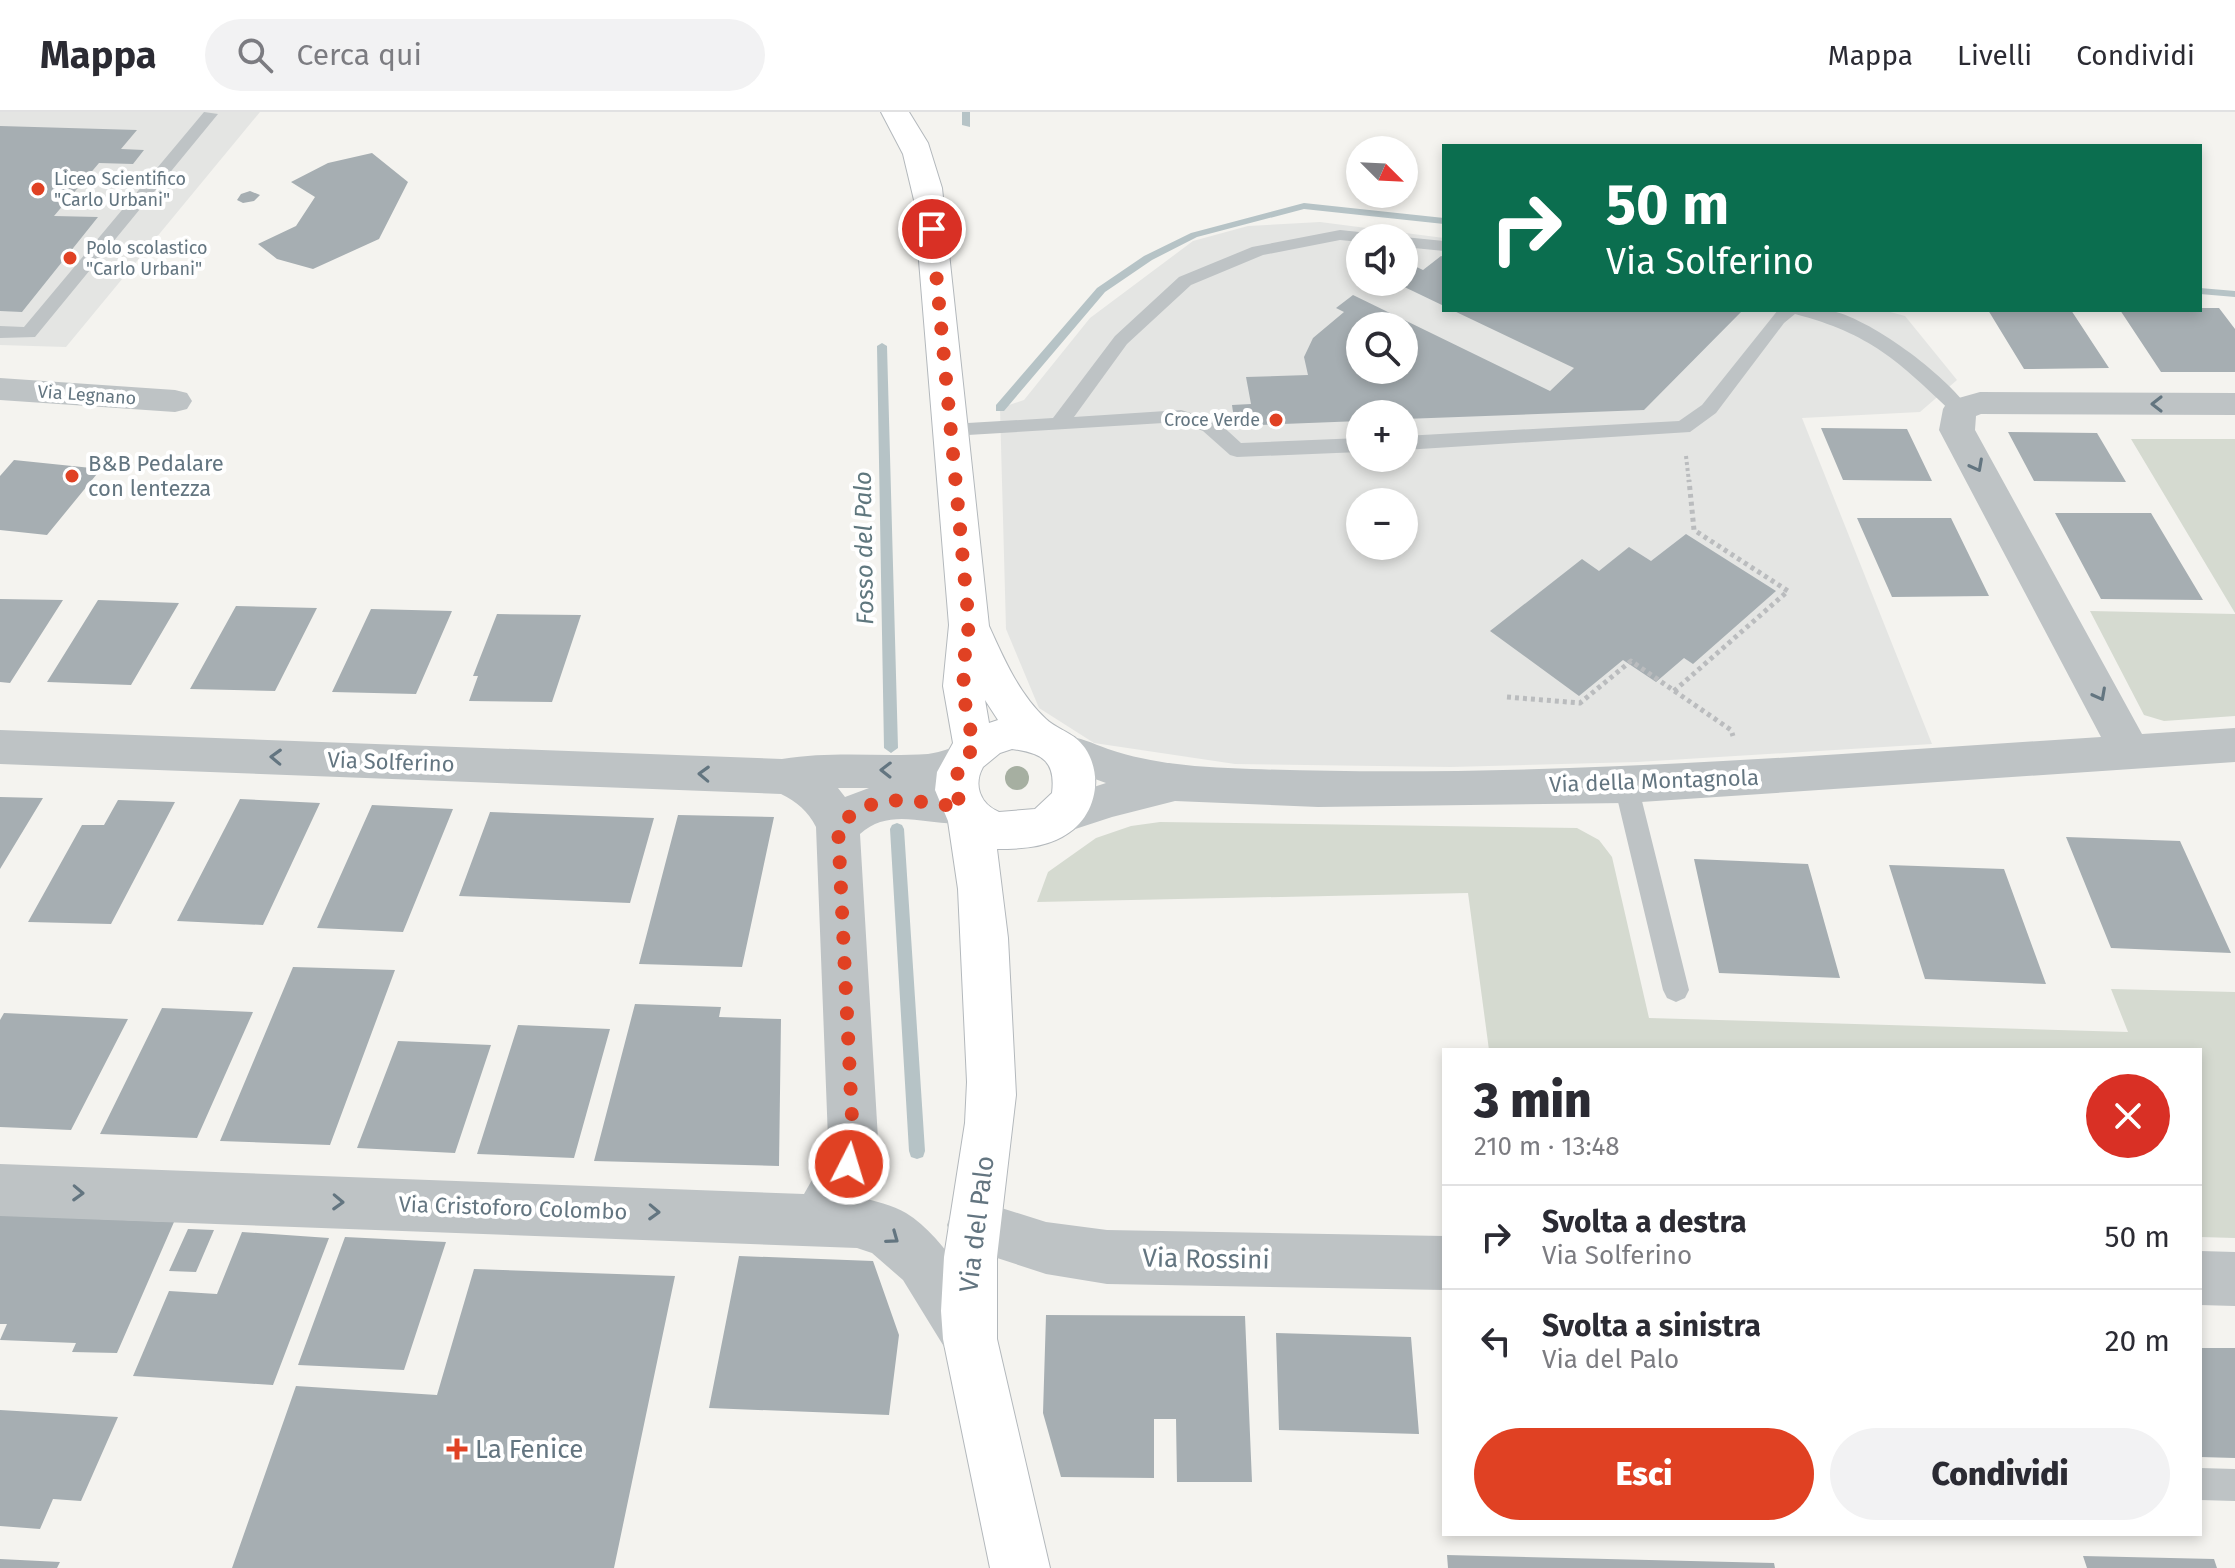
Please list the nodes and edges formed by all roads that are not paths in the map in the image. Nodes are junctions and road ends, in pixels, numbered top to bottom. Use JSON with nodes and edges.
{"nodes":[{"id":1,"x":898,"y":113,"type":"edge"},
{"id":2,"x":210,"y":114,"type":"edge"},
{"id":3,"x":1346,"y":236,"type":"edge"},
{"id":4,"x":1418,"y":243,"type":"edge"},
{"id":5,"x":1442,"y":246,"type":"edge"},
{"id":6,"x":1787,"y":312,"type":"edge"},
{"id":7,"x":1814,"y":312,"type":"edge"},
{"id":8,"x":0,"y":332,"type":"edge"},
{"id":9,"x":0,"y":389,"type":"edge"},
{"id":10,"x":175,"y":401,"type":"dead end"},
{"id":11,"x":2235,"y":404,"type":"edge"},
{"id":12,"x":1960,"y":409,"type":"junction"},
{"id":13,"x":1059,"y":424,"type":"junction"},
{"id":14,"x":951,"y":430,"type":"junction"},
{"id":15,"x":1418,"y":442,"type":"edge"},
{"id":16,"x":1346,"y":446,"type":"edge"},
{"id":17,"x":969,"y":625,"type":"junction"},
{"id":18,"x":1050,"y":742,"type":"junction"},
{"id":19,"x":2235,"y":745,"type":"edge"},
{"id":20,"x":0,"y":747,"type":"edge"},
{"id":21,"x":2131,"y":753,"type":"junction"},
{"id":22,"x":968,"y":754,"type":"junction"},
{"id":23,"x":782,"y":777,"type":"junction"},
{"id":24,"x":1176,"y":784,"type":"junction"},
{"id":25,"x":1626,"y":785,"type":"junction"},
{"id":26,"x":965,"y":811,"type":"junction"},
{"id":27,"x":1050,"y":821,"type":"junction"},
{"id":28,"x":838,"y":827,"type":"junction"},
{"id":29,"x":986,"y":923,"type":"junction"},
{"id":30,"x":1676,"y":990,"type":"dead end"},
{"id":31,"x":0,"y":1190,"type":"edge"},
{"id":32,"x":819,"y":1218,"type":"junction"},
{"id":33,"x":973,"y":1225,"type":"junction"},
{"id":34,"x":1442,"y":1263,"type":"edge"},
{"id":35,"x":2202,"y":1278,"type":"edge"},
{"id":36,"x":2235,"y":1279,"type":"edge"},
{"id":37,"x":970,"y":1339,"type":"junction"},
{"id":38,"x":2202,"y":1484,"type":"edge"},
{"id":39,"x":2235,"y":1485,"type":"edge"},
{"id":40,"x":1020,"y":1568,"type":"edge"}],
"edges":[{"from":1,"to":14,"type":"street","name":"Via del Palo"},
{"from":2,"to":8,"type":"lane"},
{"from":3,"to":13,"type":"lane"},
{"from":4,"to":5,"type":"lane"},
{"from":6,"to":15,"type":"lane"},
{"from":7,"to":12,"type":"lane"},
{"from":9,"to":10,"type":"street","name":"Via Legnano"},
{"from":11,"to":12,"type":"street","one_way":true},
{"from":12,"to":21,"type":"street","one_way":true},
{"from":13,"to":14,"type":"lane"},
{"from":13,"to":16,"type":"lane"},
{"from":14,"to":17,"type":"street","name":"Via del Palo"},
{"from":17,"to":18,"type":"street","name":"Via del Palo"},
{"from":17,"to":22,"type":"street","name":"Via del Palo"},
{"from":18,"to":22,"type":"street"},
{"from":18,"to":24,"type":"street","name":"Via della Montagnola"},
{"from":18,"to":27,"type":"street","name":"Via del Palo"},
{"from":19,"to":21,"type":"street","name":"Via della Montagnola"},
{"from":23,"to":20,"type":"street","name":"Via Solferino","one_way":true},
{"from":21,"to":25,"type":"street","name":"Via della Montagnola"},
{"from":22,"to":23,"type":"street","name":"Via Solferino","one_way":true},
{"from":22,"to":26,"type":"street","name":"Via del Palo"},
{"from":23,"to":28,"type":"street","name":"Via Solferino"},
{"from":24,"to":25,"type":"street","name":"Via della Montagnola"},
{"from":24,"to":27,"type":"street","name":"Via della Montagnola"},
{"from":25,"to":30,"type":"lane"},
{"from":26,"to":27,"type":"street"},
{"from":26,"to":28,"type":"street"},
{"from":26,"to":29,"type":"street","name":"Via del Palo"},
{"from":27,"to":29,"type":"street","name":"Via del Palo"},
{"from":28,"to":32,"type":"street"},
{"from":29,"to":33,"type":"street","name":"Via del Palo"},
{"from":31,"to":32,"type":"street","name":"Via Cristoforo Colombo","one_way":true},
{"from":32,"to":37,"type":"street","name":"Via Cristoforo Colombo","one_way":true},
{"from":33,"to":34,"type":"street","name":"Via Rossini"},
{"from":33,"to":37,"type":"street","name":"Via del Palo"},
{"from":35,"to":36,"type":"street"},
{"from":37,"to":40,"type":"street","name":"Via del Palo"},
{"from":38,"to":39,"type":"lane"}]}
